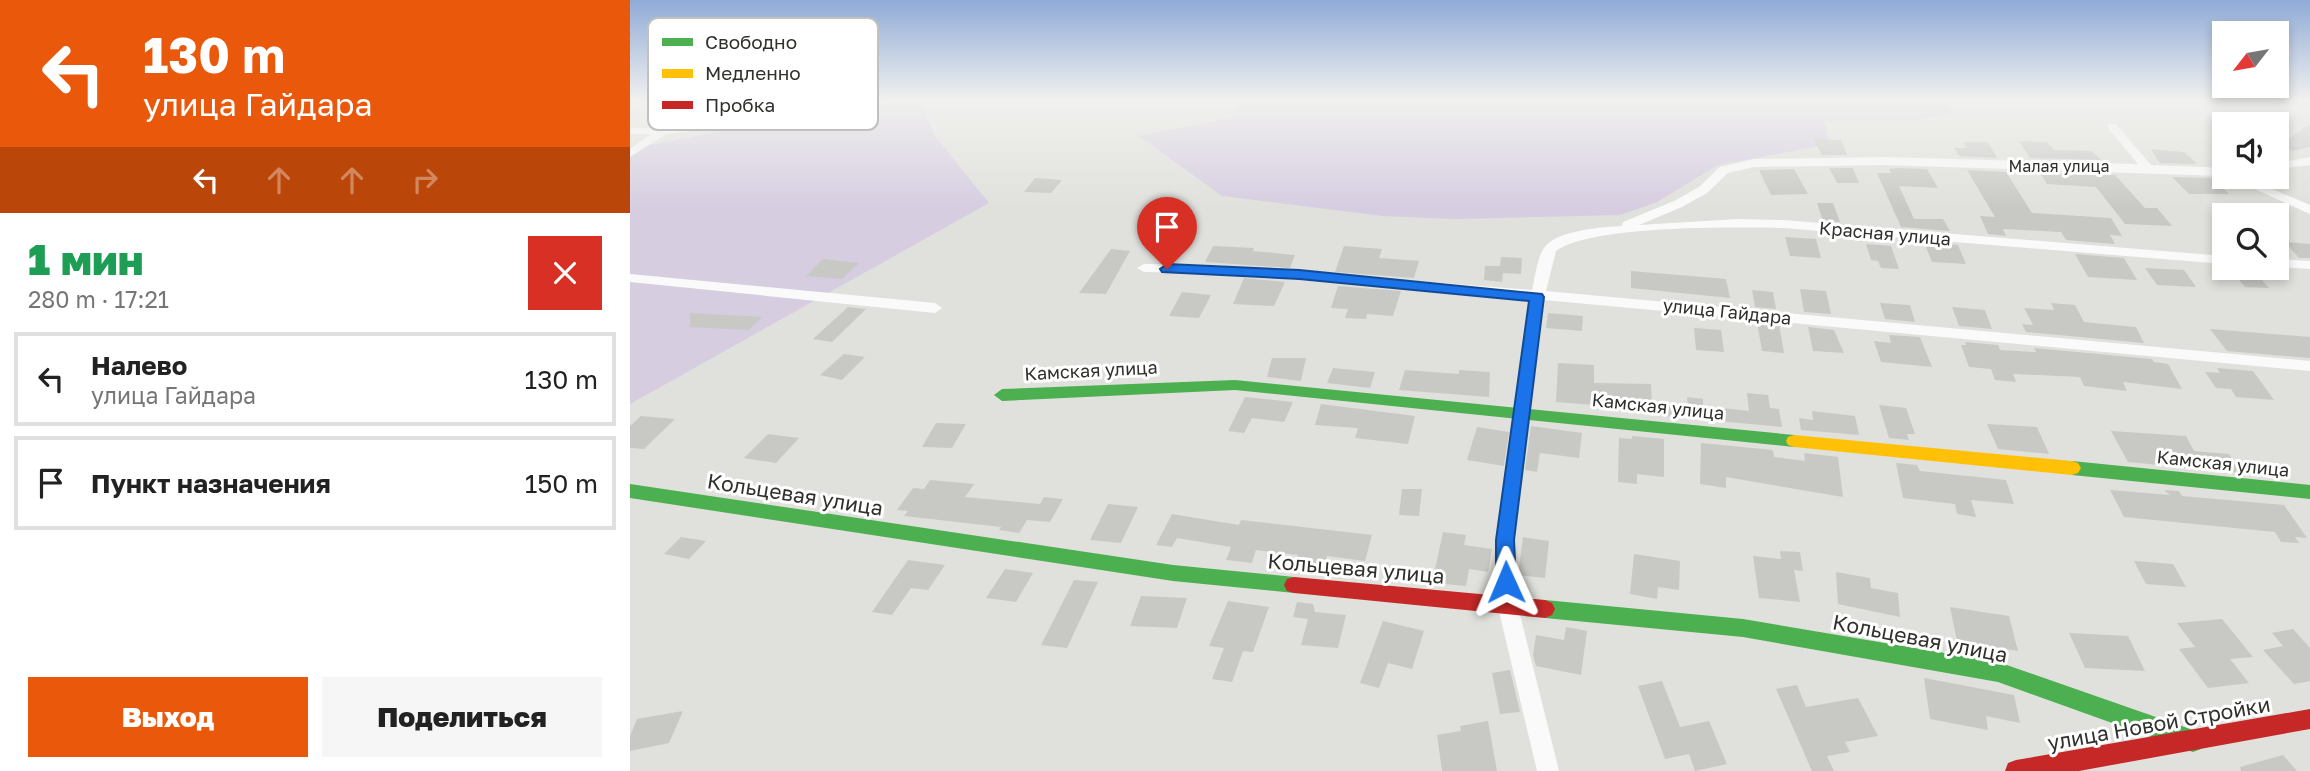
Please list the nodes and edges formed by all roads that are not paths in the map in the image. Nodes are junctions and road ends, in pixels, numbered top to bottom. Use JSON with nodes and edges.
{"nodes":[{"id":1,"x":654,"y":137,"type":"edge"},
{"id":2,"x":2121,"y":137,"type":"edge"},
{"id":3,"x":630,"y":154,"type":"edge"},
{"id":4,"x":2310,"y":161,"type":"edge"},
{"id":5,"x":2289,"y":164,"type":"edge"},
{"id":6,"x":2147,"y":168,"type":"junction"},
{"id":7,"x":2212,"y":171,"type":"edge"},
{"id":8,"x":2262,"y":189,"type":"edge"},
{"id":9,"x":2310,"y":210,"type":"edge"},
{"id":10,"x":1617,"y":230,"type":"junction"},
{"id":11,"x":2212,"y":259,"type":"edge"},
{"id":12,"x":2289,"y":264,"type":"edge"},
{"id":13,"x":2310,"y":265,"type":"edge"},
{"id":14,"x":1144,"y":268,"type":"dead end"},
{"id":15,"x":630,"y":278,"type":"edge"},
{"id":16,"x":1537,"y":297,"type":"junction"},
{"id":17,"x":935,"y":308,"type":"dead end"},
{"id":18,"x":2310,"y":366,"type":"edge"},
{"id":19,"x":1002,"y":395,"type":"dead end"},
{"id":20,"x":1522,"y":414,"type":"junction"},
{"id":21,"x":630,"y":491,"type":"edge"},
{"id":22,"x":2310,"y":492,"type":"edge"},
{"id":23,"x":1507,"y":603,"type":"junction"},
{"id":24,"x":2310,"y":719,"type":"edge"},
{"id":25,"x":2193,"y":741,"type":"junction"},
{"id":26,"x":1548,"y":771,"type":"edge"},
{"id":27,"x":2016,"y":771,"type":"edge"}],
"edges":[{"from":1,"to":3,"type":"street"},
{"from":2,"to":6,"type":"street"},
{"from":4,"to":5,"type":"street"},
{"from":6,"to":7,"type":"street","name":"Малая улица"},
{"from":6,"to":10,"type":"street","name":"Малая улица"},
{"from":8,"to":9,"type":"street"},
{"from":10,"to":11,"type":"street","name":"Красная улица"},
{"from":10,"to":16,"type":"street","name":"Красная улица"},
{"from":12,"to":13,"type":"street"},
{"from":14,"to":16,"type":"street","name":"улица Гайдара"},
{"from":15,"to":17,"type":"street"},
{"from":16,"to":18,"type":"street","name":"улица Гайдара"},
{"from":16,"to":20,"type":"street"},
{"from":19,"to":20,"type":"street","name":"Камская улица"},
{"from":20,"to":22,"type":"street","name":"Камская улица"},
{"from":20,"to":23,"type":"street"},
{"from":21,"to":23,"type":"street","name":"Кольцевая улица"},
{"from":23,"to":25,"type":"street","name":"Кольцевая улица"},
{"from":23,"to":26,"type":"street"},
{"from":24,"to":25,"type":"street","name":"улица Новой Стройки"},
{"from":25,"to":27,"type":"street","name":"улица Новой Стройки"}]}
